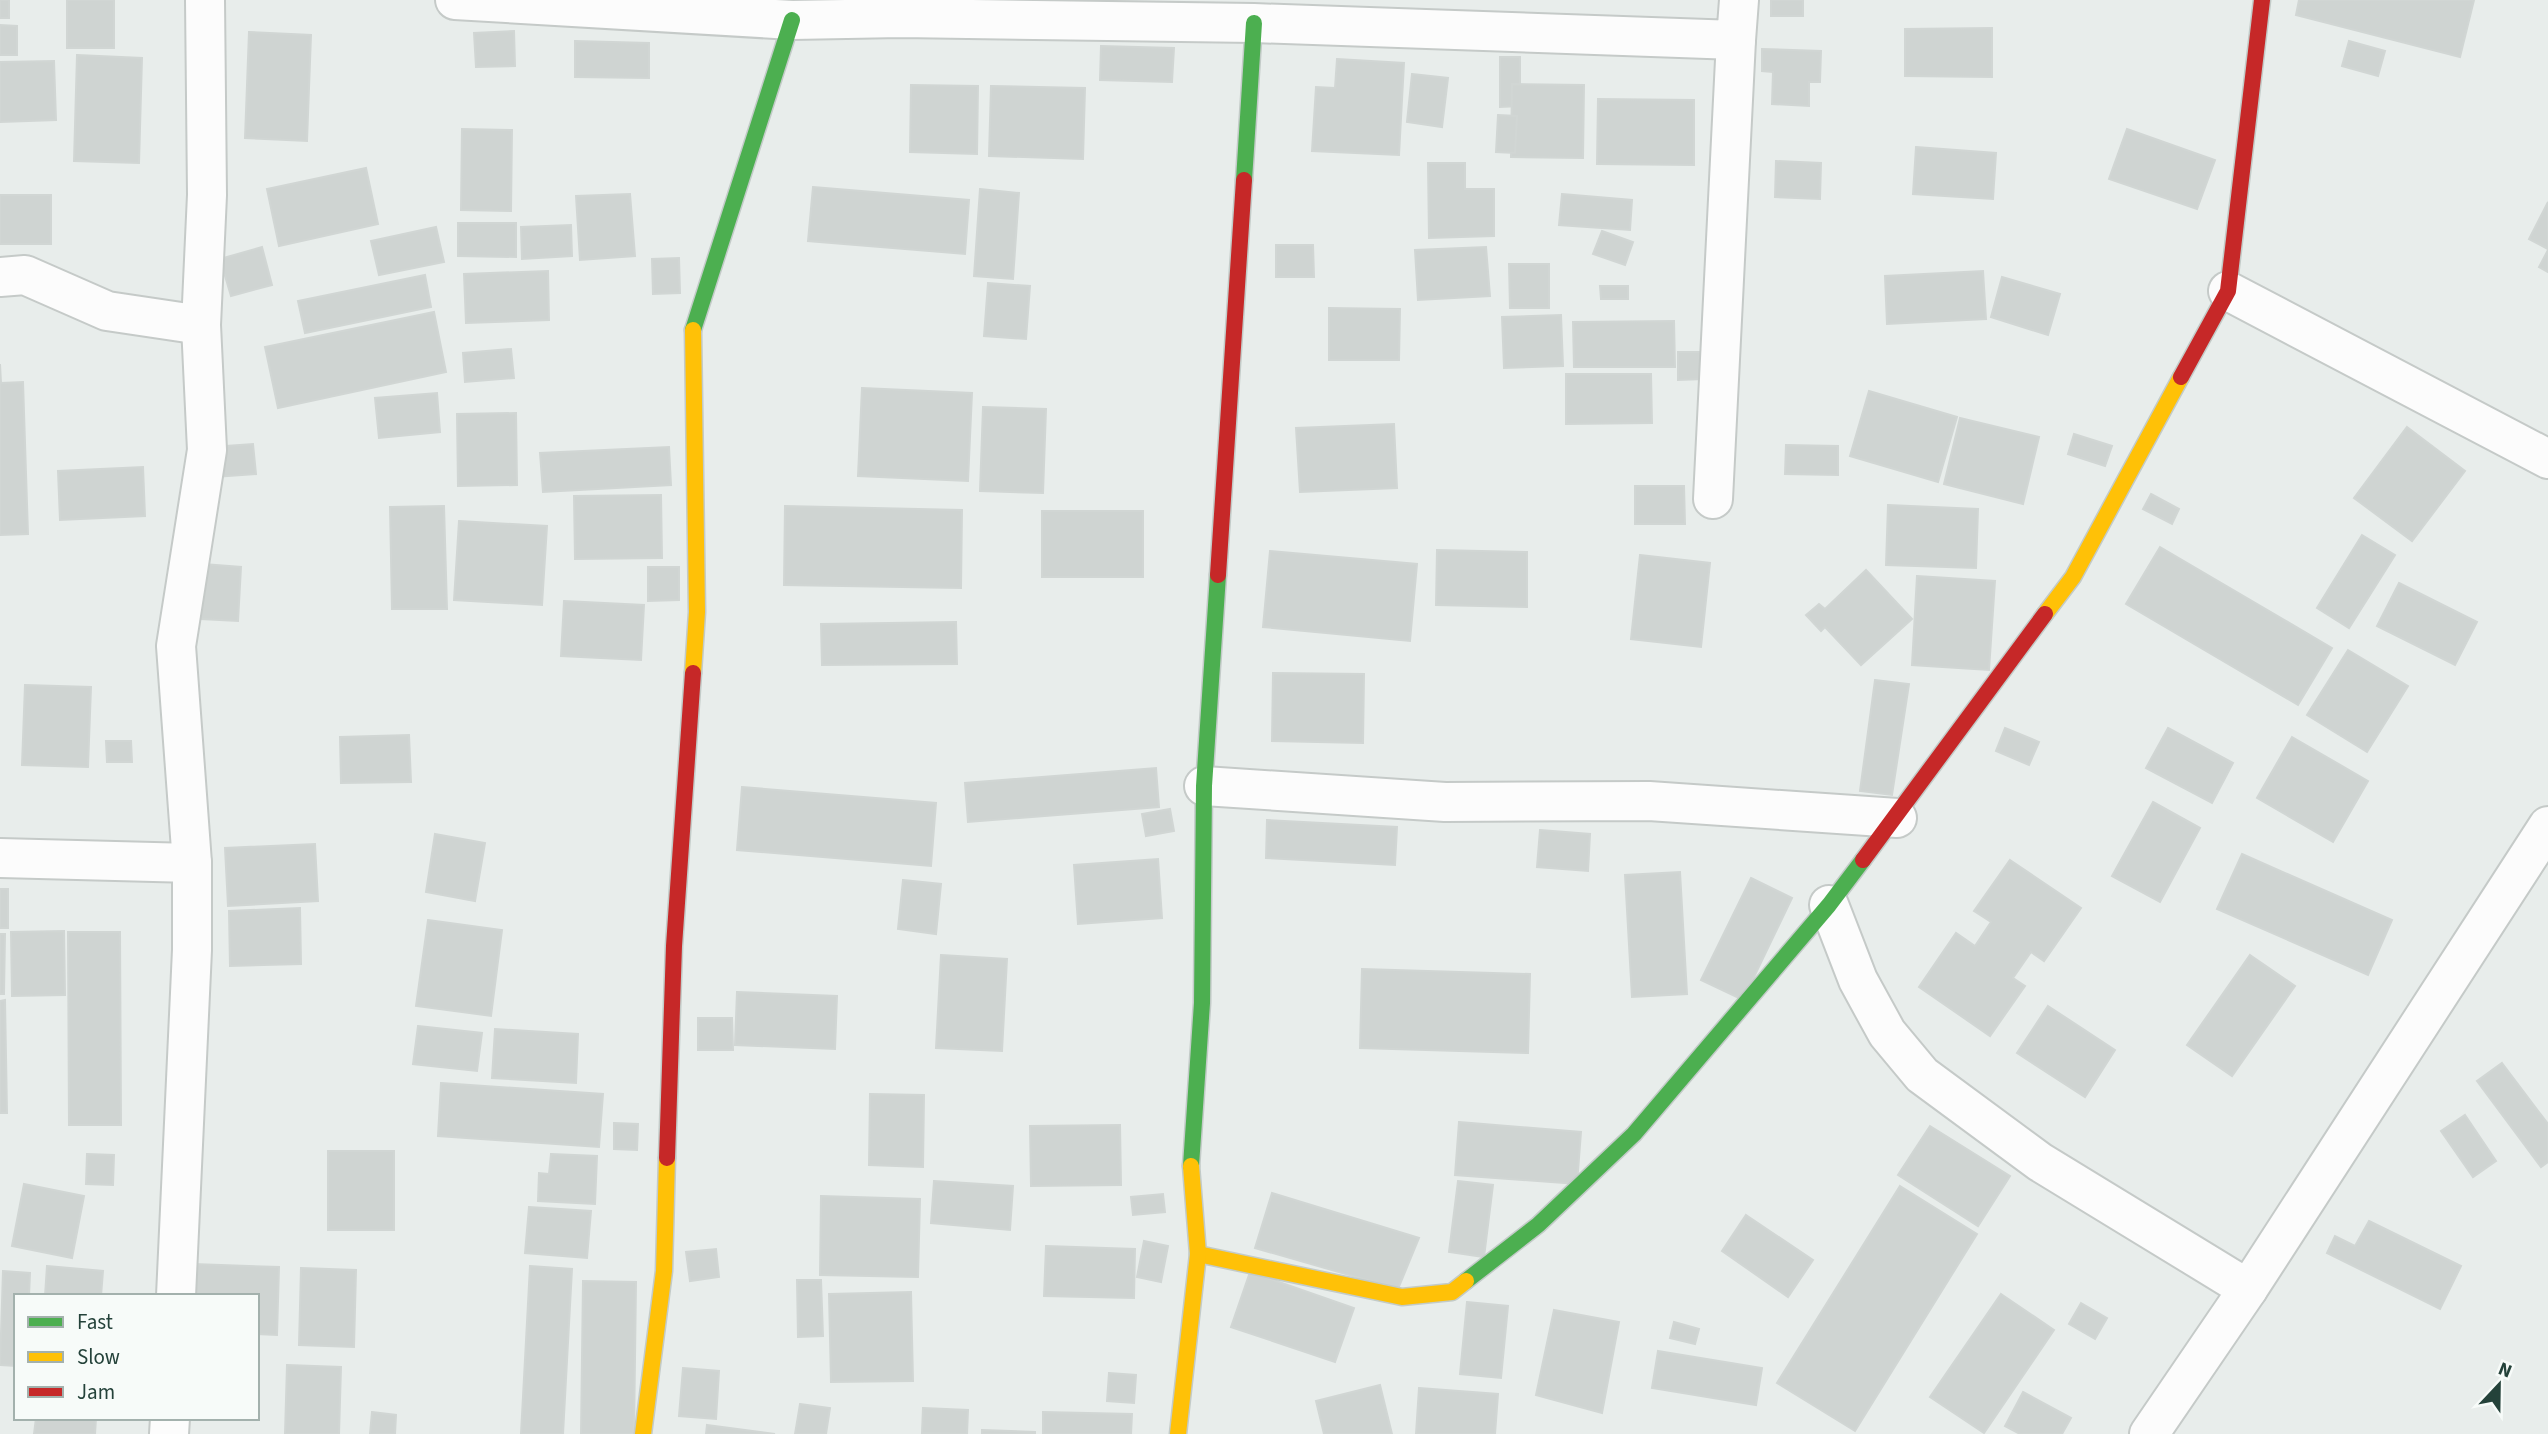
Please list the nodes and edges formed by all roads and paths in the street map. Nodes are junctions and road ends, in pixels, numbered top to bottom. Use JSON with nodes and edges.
{"nodes":[{"id":1,"x":205,"y":0,"type":"edge"},
{"id":2,"x":455,"y":0,"type":"edge"},
{"id":3,"x":1739,"y":0,"type":"edge"},
{"id":4,"x":2262,"y":0,"type":"edge"},
{"id":5,"x":792,"y":20,"type":"junction"},
{"id":6,"x":1254,"y":23,"type":"junction"},
{"id":7,"x":1736,"y":40,"type":"junction"},
{"id":8,"x":0,"y":277,"type":"edge"},
{"id":9,"x":2228,"y":291,"type":"junction"},
{"id":10,"x":201,"y":325,"type":"junction"},
{"id":11,"x":2548,"y":458,"type":"edge"},
{"id":12,"x":1713,"y":499,"type":"dead end"},
{"id":13,"x":1204,"y":786,"type":"junction"},
{"id":14,"x":1897,"y":818,"type":"junction"},
{"id":15,"x":2548,"y":826,"type":"edge"},
{"id":16,"x":0,"y":858,"type":"edge"},
{"id":17,"x":192,"y":863,"type":"junction"},
{"id":18,"x":1829,"y":905,"type":"junction"},
{"id":19,"x":1198,"y":1254,"type":"junction"},
{"id":20,"x":2248,"y":1289,"type":"junction"},
{"id":21,"x":176,"y":1294,"type":"edge"},
{"id":22,"x":643,"y":1434,"type":"edge"},
{"id":23,"x":1178,"y":1434,"type":"edge"},
{"id":24,"x":2149,"y":1434,"type":"edge"}],
"edges":[{"from":1,"to":10,"type":"street"},
{"from":2,"to":5,"type":"street"},
{"from":3,"to":7,"type":"street"},
{"from":4,"to":9,"type":"street"},
{"from":5,"to":6,"type":"street"},
{"from":5,"to":22,"type":"street"},
{"from":6,"to":7,"type":"street"},
{"from":6,"to":13,"type":"street"},
{"from":7,"to":12,"type":"street"},
{"from":8,"to":10,"type":"street"},
{"from":9,"to":11,"type":"street"},
{"from":9,"to":14,"type":"street"},
{"from":10,"to":17,"type":"street"},
{"from":13,"to":14,"type":"street"},
{"from":13,"to":19,"type":"street"},
{"from":14,"to":18,"type":"street"},
{"from":15,"to":20,"type":"street"},
{"from":16,"to":17,"type":"street"},
{"from":17,"to":21,"type":"street"},
{"from":18,"to":19,"type":"street"},
{"from":18,"to":20,"type":"street"},
{"from":19,"to":23,"type":"street"},
{"from":20,"to":24,"type":"street"}]}
